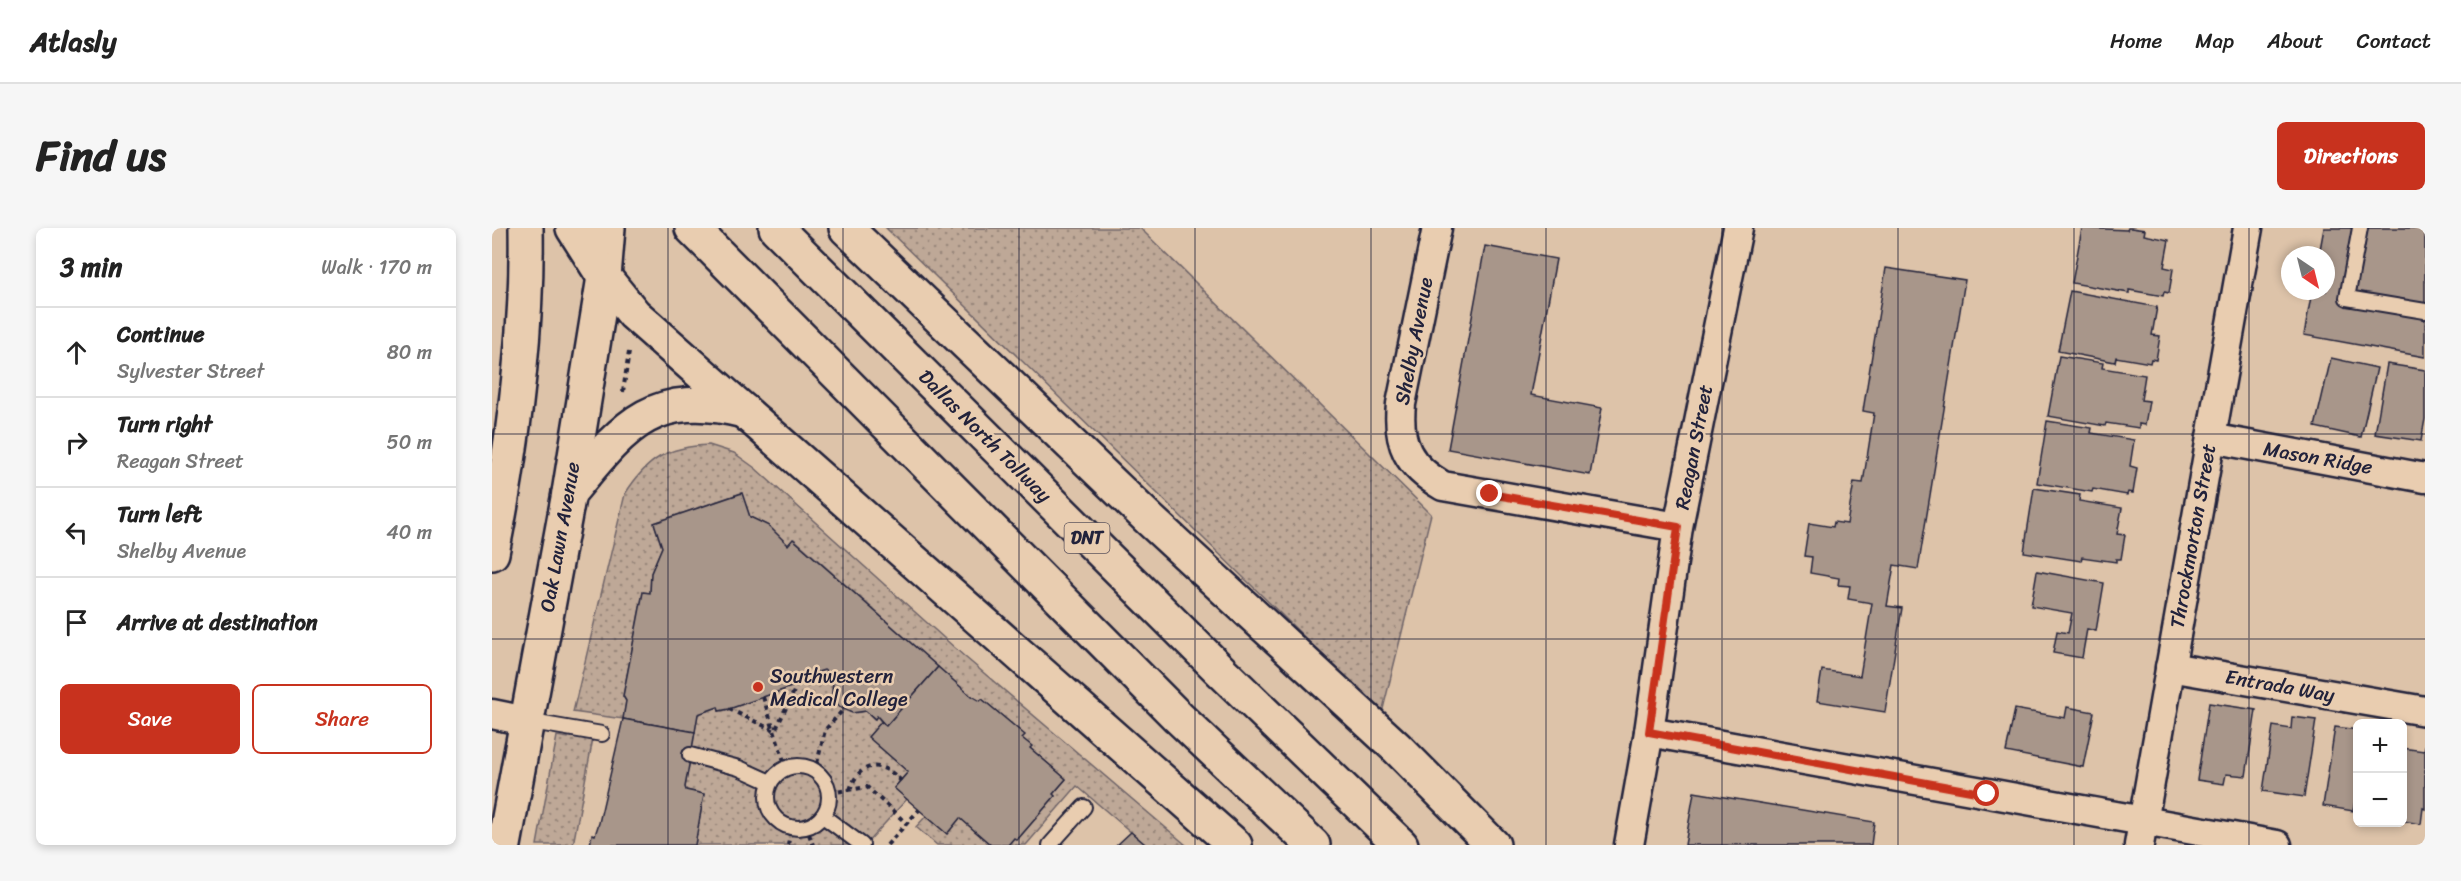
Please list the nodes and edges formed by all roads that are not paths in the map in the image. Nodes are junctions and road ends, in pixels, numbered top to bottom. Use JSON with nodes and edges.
{"nodes":[{"id":1,"x":526,"y":228,"type":"edge"},
{"id":2,"x":573,"y":228,"type":"edge"},
{"id":3,"x":608,"y":228,"type":"edge"},
{"id":4,"x":692,"y":228,"type":"edge"},
{"id":5,"x":776,"y":228,"type":"edge"},
{"id":6,"x":846,"y":228,"type":"edge"},
{"id":7,"x":1437,"y":228,"type":"edge"},
{"id":8,"x":1738,"y":228,"type":"edge"},
{"id":9,"x":2248,"y":228,"type":"edge"},
{"id":10,"x":2360,"y":228,"type":"edge"},
{"id":11,"x":604,"y":277,"type":"junction"},
{"id":12,"x":2425,"y":310,"type":"edge"},
{"id":13,"x":744,"y":411,"type":"junction"},
{"id":14,"x":2211,"y":438,"type":"junction"},
{"id":15,"x":2425,"y":478,"type":"edge"},
{"id":16,"x":569,"y":493,"type":"junction"},
{"id":17,"x":1678,"y":527,"type":"junction"},
{"id":18,"x":492,"y":553,"type":"edge"},
{"id":19,"x":2170,"y":667,"type":"junction"},
{"id":20,"x":2425,"y":711,"type":"edge"},
{"id":21,"x":492,"y":714,"type":"edge"},
{"id":22,"x":526,"y":721,"type":"junction"},
{"id":23,"x":1649,"y":732,"type":"junction"},
{"id":24,"x":603,"y":734,"type":"dead end"},
{"id":25,"x":690,"y":755,"type":"dead end"},
{"id":26,"x":770,"y":782,"type":"junction"},
{"id":27,"x":1084,"y":807,"type":"dead end"},
{"id":28,"x":823,"y":816,"type":"junction"},
{"id":29,"x":2141,"y":834,"type":"edge"},
{"id":30,"x":504,"y":845,"type":"edge"},
{"id":31,"x":862,"y":845,"type":"edge"},
{"id":32,"x":1050,"y":845,"type":"edge"},
{"id":33,"x":1235,"y":845,"type":"edge"},
{"id":34,"x":1312,"y":845,"type":"edge"},
{"id":35,"x":1401,"y":845,"type":"edge"},
{"id":36,"x":1493,"y":845,"type":"edge"},
{"id":37,"x":1629,"y":845,"type":"edge"},
{"id":38,"x":2277,"y":845,"type":"edge"}],
"edges":[{"from":1,"to":18,"type":"main road"},
{"from":2,"to":11,"type":"main road"},
{"from":3,"to":11,"type":"main road","name":"Oak Lawn Avenue"},
{"from":4,"to":34,"type":"main road"},
{"from":5,"to":35,"type":"main road","name":"Dallas North Tollway","number":"DNT"},
{"from":6,"to":36,"type":"main road"},
{"from":7,"to":17,"type":"street","name":"Shelby Avenue"},
{"from":8,"to":17,"type":"street","name":"Reagan Street"},
{"from":9,"to":14,"type":"street","name":"Throckmorton Street"},
{"from":10,"to":12,"type":"lane"},
{"from":11,"to":13,"type":"main road"},
{"from":11,"to":16,"type":"main road","name":"Oak Lawn Avenue"},
{"from":13,"to":16,"type":"main road"},
{"from":13,"to":33,"type":"main road"},
{"from":14,"to":15,"type":"street","name":"Mason Ridge"},
{"from":14,"to":19,"type":"street","name":"Throckmorton Street"},
{"from":16,"to":22,"type":"main road","name":"Oak Lawn Avenue"},
{"from":17,"to":23,"type":"street","name":"Reagan Street"},
{"from":19,"to":20,"type":"street","name":"Entrada Way"},
{"from":19,"to":29,"type":"street","name":"Throckmorton Street"},
{"from":21,"to":22,"type":"street"},
{"from":22,"to":24,"type":"lane"},
{"from":22,"to":30,"type":"main road","name":"Oak Lawn Avenue"},
{"from":23,"to":29,"type":"street"},
{"from":23,"to":37,"type":"street","name":"Reagan Street"},
{"from":25,"to":26,"type":"lane"},
{"from":26,"to":28,"type":"lane"},
{"from":26,"to":28,"type":"lane"},
{"from":27,"to":32,"type":"lane"},
{"from":28,"to":31,"type":"lane"},
{"from":29,"to":38,"type":"street"}]}
